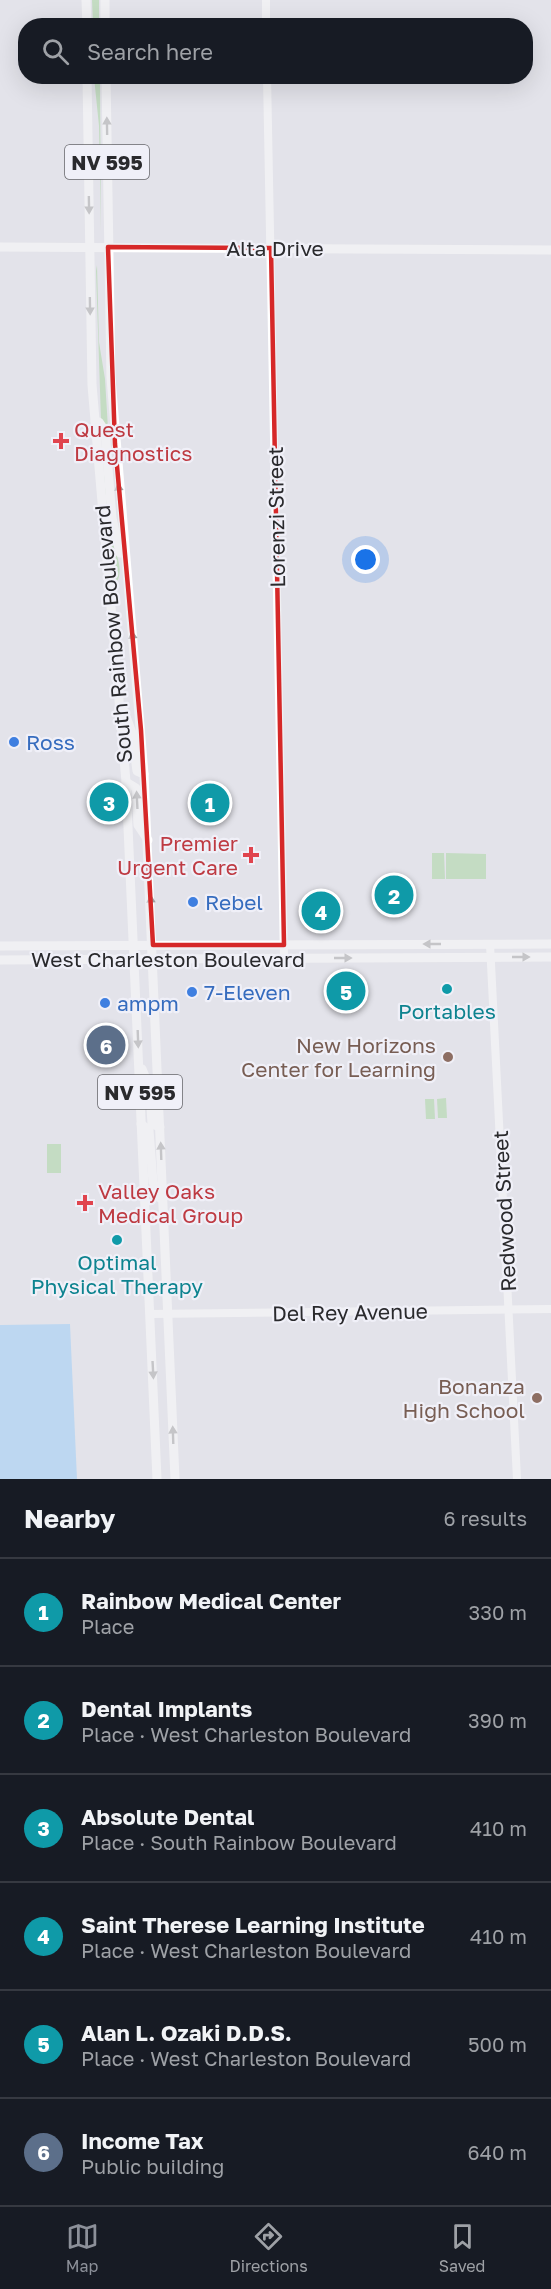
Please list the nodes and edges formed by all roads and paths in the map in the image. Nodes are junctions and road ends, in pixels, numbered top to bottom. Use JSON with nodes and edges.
{"nodes":[{"id":1,"x":86,"y":0,"type":"edge"},
{"id":2,"x":105,"y":0,"type":"edge"},
{"id":3,"x":266,"y":0,"type":"edge"},
{"id":4,"x":87,"y":18,"type":"edge"},
{"id":5,"x":105,"y":18,"type":"edge"},
{"id":6,"x":266,"y":18,"type":"edge"},
{"id":7,"x":87,"y":84,"type":"edge"},
{"id":8,"x":106,"y":84,"type":"edge"},
{"id":9,"x":267,"y":84,"type":"edge"},
{"id":10,"x":0,"y":247,"type":"edge"},
{"id":11,"x":90,"y":247,"type":"junction"},
{"id":12,"x":108,"y":248,"type":"junction"},
{"id":13,"x":271,"y":248,"type":"junction"},
{"id":14,"x":551,"y":250,"type":"edge"},
{"id":15,"x":95,"y":421,"type":"junction"},
{"id":16,"x":126,"y":571,"type":"junction"},
{"id":17,"x":120,"y":700,"type":"junction"},
{"id":18,"x":144,"y":774,"type":"junction"},
{"id":19,"x":126,"y":782,"type":"junction"},
{"id":20,"x":148,"y":840,"type":"junction"},
{"id":21,"x":490,"y":944,"type":"junction"},
{"id":22,"x":551,"y":944,"type":"edge"},
{"id":23,"x":134,"y":945,"type":"junction"},
{"id":24,"x":153,"y":945,"type":"junction"},
{"id":25,"x":284,"y":945,"type":"junction"},
{"id":26,"x":0,"y":946,"type":"edge"},
{"id":27,"x":491,"y":957,"type":"junction"},
{"id":28,"x":551,"y":957,"type":"edge"},
{"id":29,"x":284,"y":958,"type":"junction"},
{"id":30,"x":153,"y":959,"type":"junction"},
{"id":31,"x":0,"y":960,"type":"edge"},
{"id":32,"x":134,"y":960,"type":"junction"},
{"id":33,"x":139,"y":1061,"type":"junction"},
{"id":34,"x":141,"y":1124,"type":"junction"},
{"id":35,"x":160,"y":1127,"type":"junction"},
{"id":36,"x":163,"y":1203,"type":"junction"},
{"id":37,"x":509,"y":1309,"type":"junction"},
{"id":38,"x":551,"y":1309,"type":"edge"},
{"id":39,"x":150,"y":1314,"type":"junction"},
{"id":40,"x":168,"y":1314,"type":"junction"},
{"id":41,"x":157,"y":1479,"type":"edge"},
{"id":42,"x":175,"y":1479,"type":"edge"},
{"id":43,"x":517,"y":1479,"type":"edge"}],
"edges":[{"from":1,"to":4,"type":"main road"},
{"from":2,"to":5,"type":"main road"},
{"from":3,"to":6,"type":"street"},
{"from":7,"to":11,"type":"main road","name":"South Rainbow Boulevard","number":"NV 595","one_way":true},
{"from":12,"to":8,"type":"main road","name":"South Rainbow Boulevard","number":"NV 595","one_way":true},
{"from":9,"to":13,"type":"street","name":"Lorenzi Street"},
{"from":10,"to":11,"type":"main road","name":"Alta Drive"},
{"from":11,"to":12,"type":"main road","name":"Alta Drive"},
{"from":11,"to":15,"type":"main road","name":"South Rainbow Boulevard","number":"NV 595","one_way":true},
{"from":12,"to":13,"type":"main road","name":"Alta Drive"},
{"from":16,"to":12,"type":"main road","name":"South Rainbow Boulevard","number":"NV 595","one_way":true},
{"from":13,"to":14,"type":"main road","name":"Alta Drive"},
{"from":13,"to":25,"type":"street","name":"Lorenzi Street"},
{"from":15,"to":16,"type":"main road"},
{"from":15,"to":17,"type":"main road","name":"South Rainbow Boulevard","number":"NV 595"},
{"from":18,"to":16,"type":"main road","name":"South Rainbow Boulevard","number":"NV 595","one_way":true},
{"from":17,"to":18,"type":"main road"},
{"from":17,"to":19,"type":"main road","name":"South Rainbow Boulevard","number":"NV 595"},
{"from":18,"to":20,"type":"main road","name":"South Rainbow Boulevard","number":"NV 595"},
{"from":20,"to":19,"type":"main road","one_way":true},
{"from":19,"to":23,"type":"main road","name":"South Rainbow Boulevard","number":"NV 595"},
{"from":24,"to":20,"type":"main road","name":"South Rainbow Boulevard","number":"NV 595","one_way":true},
{"from":21,"to":22,"type":"main road","name":"West Charleston Boulevard"},
{"from":21,"to":25,"type":"main road","name":"West Charleston Boulevard","one_way":true},
{"from":21,"to":27,"type":"street","name":"Redwood Street"},
{"from":23,"to":24,"type":"main road","name":"West Charleston Boulevard"},
{"from":23,"to":26,"type":"main road","name":"West Charleston Boulevard"},
{"from":23,"to":32,"type":"main road","name":"South Rainbow Boulevard","number":"NV 595"},
{"from":24,"to":25,"type":"main road","name":"West Charleston Boulevard"},
{"from":24,"to":30,"type":"main road","name":"South Rainbow Boulevard","number":"NV 595"},
{"from":25,"to":29,"type":"street","name":"Lorenzi Street"},
{"from":27,"to":28,"type":"main road","name":"West Charleston Boulevard","one_way":true},
{"from":29,"to":27,"type":"main road","name":"West Charleston Boulevard","one_way":true},
{"from":27,"to":37,"type":"street","name":"Redwood Street"},
{"from":29,"to":30,"type":"main road","name":"West Charleston Boulevard"},
{"from":30,"to":32,"type":"main road","name":"West Charleston Boulevard"},
{"from":30,"to":35,"type":"main road","name":"South Rainbow Boulevard","number":"NV 595"},
{"from":31,"to":32,"type":"main road","name":"West Charleston Boulevard"},
{"from":32,"to":33,"type":"main road","name":"South Rainbow Boulevard","number":"NV 595","one_way":true},
{"from":33,"to":34,"type":"main road","name":"South Rainbow Boulevard","number":"NV 595"},
{"from":33,"to":35,"type":"main road"},
{"from":34,"to":36,"type":"main road"},
{"from":34,"to":39,"type":"main road","name":"South Rainbow Boulevard","number":"NV 595"},
{"from":36,"to":35,"type":"main road","name":"South Rainbow Boulevard","number":"NV 595","one_way":true},
{"from":36,"to":40,"type":"main road","name":"South Rainbow Boulevard","number":"NV 595"},
{"from":37,"to":38,"type":"street","name":"Del Rey Avenue"},
{"from":37,"to":40,"type":"street","name":"Del Rey Avenue"},
{"from":37,"to":43,"type":"street","name":"Redwood Street"},
{"from":39,"to":40,"type":"street","name":"Del Rey Avenue"},
{"from":39,"to":41,"type":"main road","name":"South Rainbow Boulevard","number":"NV 595","one_way":true},
{"from":42,"to":40,"type":"main road","name":"South Rainbow Boulevard","number":"NV 595","one_way":true}]}
